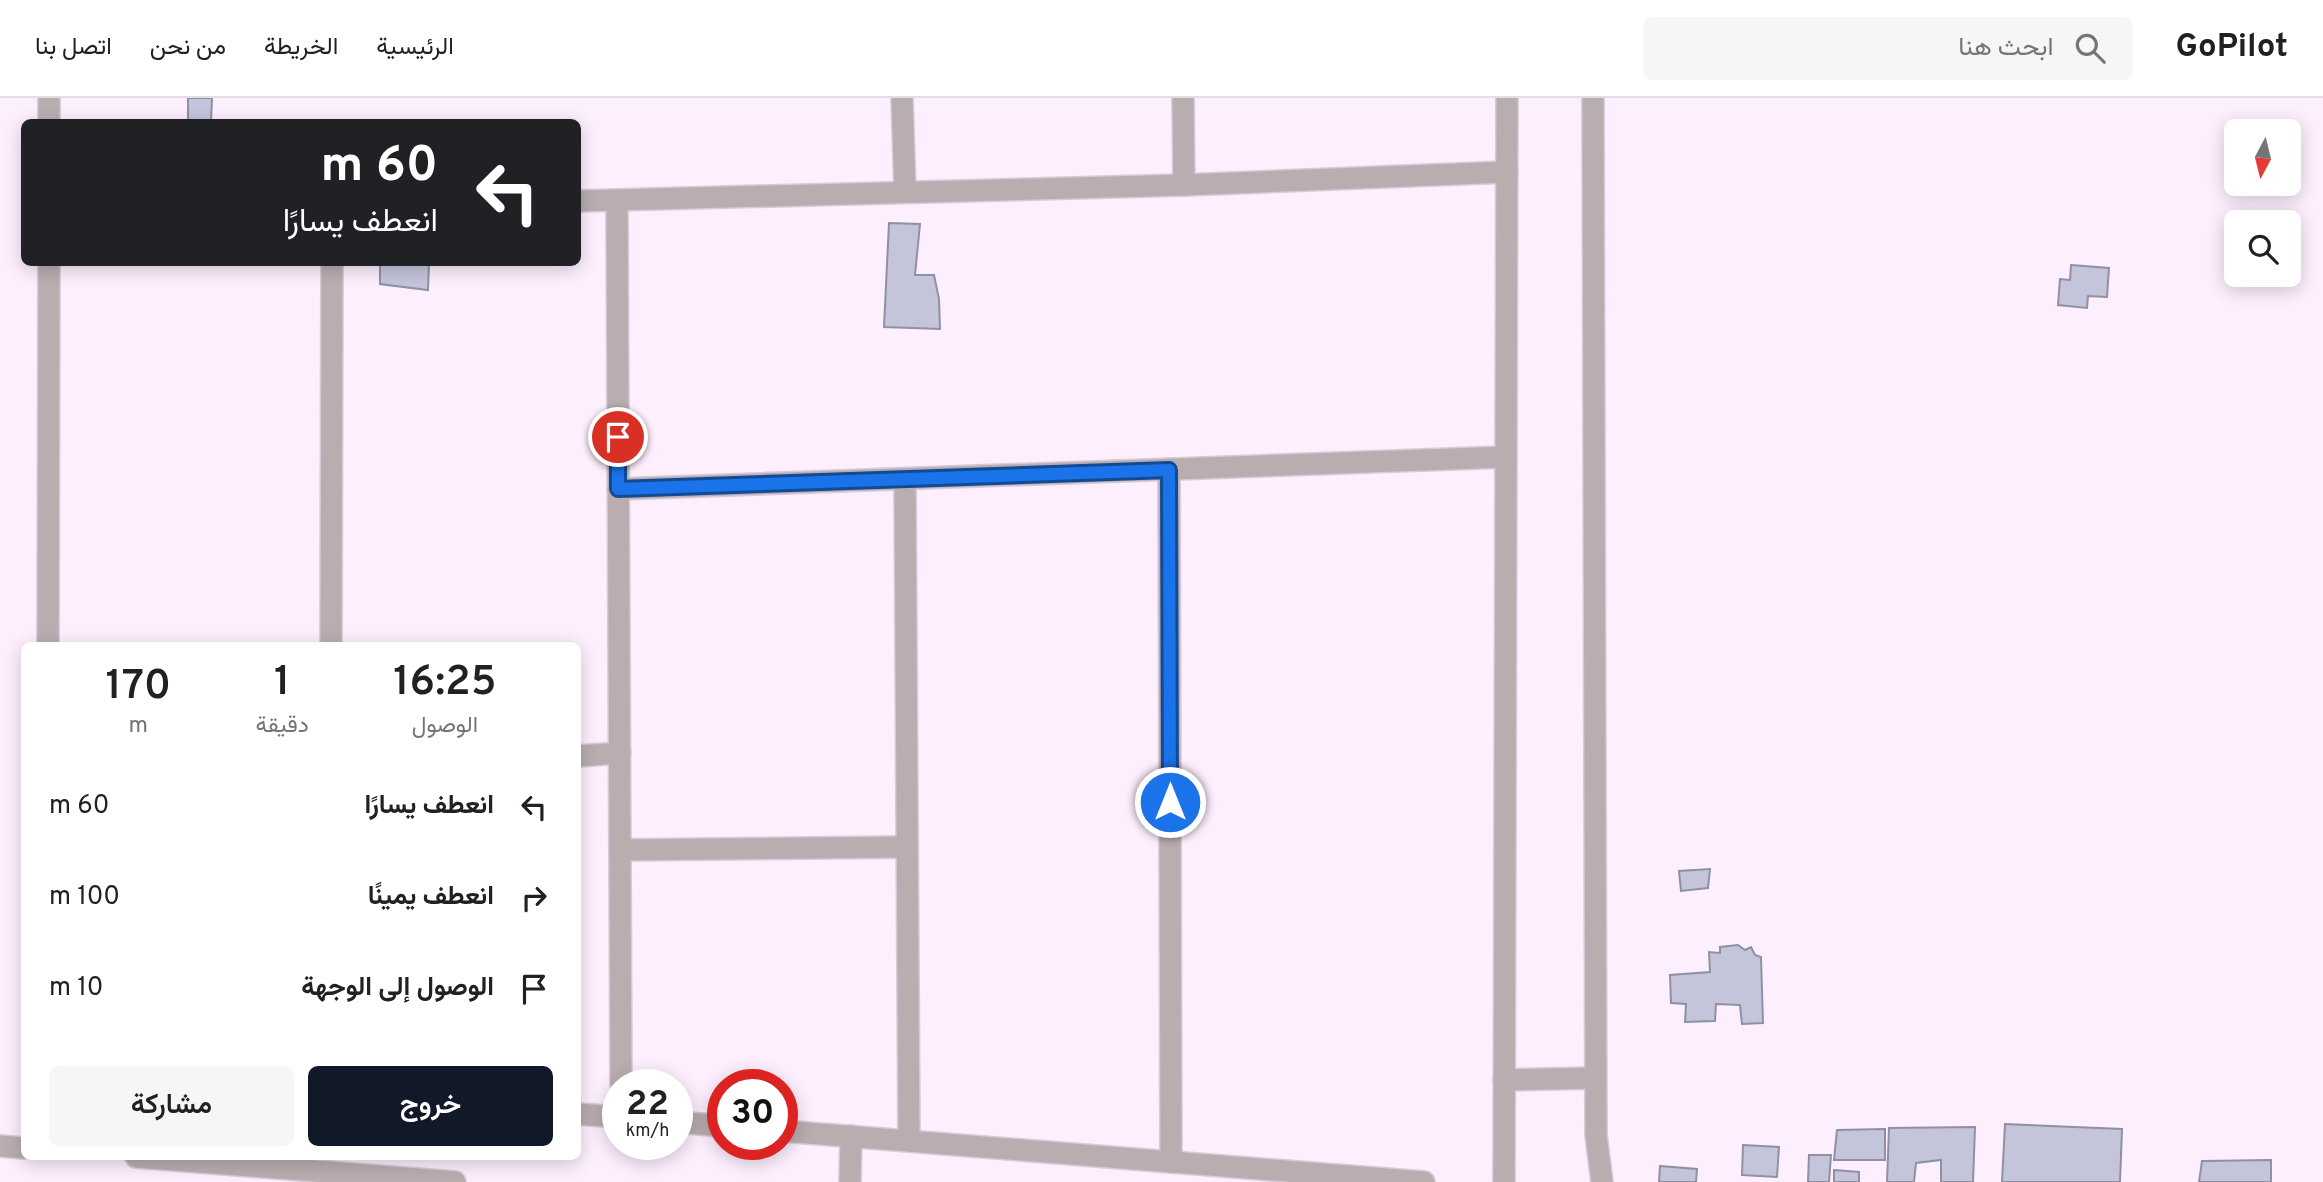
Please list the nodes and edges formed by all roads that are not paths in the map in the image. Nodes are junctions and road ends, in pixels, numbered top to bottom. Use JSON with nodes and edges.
{"nodes":[{"id":1,"x":49,"y":98,"type":"edge"},
{"id":2,"x":902,"y":98,"type":"edge"},
{"id":3,"x":1183,"y":98,"type":"edge"},
{"id":4,"x":1507,"y":98,"type":"edge"},
{"id":5,"x":1593,"y":98,"type":"edge"},
{"id":6,"x":49,"y":119,"type":"edge"},
{"id":7,"x":1507,"y":172,"type":"junction"},
{"id":8,"x":1184,"y":185,"type":"junction"},
{"id":9,"x":905,"y":192,"type":"junction"},
{"id":10,"x":581,"y":201,"type":"edge"},
{"id":11,"x":617,"y":201,"type":"junction"},
{"id":12,"x":49,"y":266,"type":"edge"},
{"id":13,"x":332,"y":266,"type":"edge"},
{"id":14,"x":1506,"y":457,"type":"junction"},
{"id":15,"x":1169,"y":470,"type":"junction"},
{"id":16,"x":905,"y":479,"type":"junction"},
{"id":17,"x":618,"y":489,"type":"junction"},
{"id":18,"x":48,"y":642,"type":"edge"},
{"id":19,"x":331,"y":642,"type":"edge"},
{"id":20,"x":620,"y":753,"type":"junction"},
{"id":21,"x":581,"y":756,"type":"edge"},
{"id":22,"x":907,"y":847,"type":"junction"},
{"id":23,"x":620,"y":850,"type":"junction"},
{"id":24,"x":621,"y":1069,"type":"edge"},
{"id":25,"x":1595,"y":1078,"type":"junction"},
{"id":26,"x":1504,"y":1080,"type":"junction"},
{"id":27,"x":581,"y":1114,"type":"edge"},
{"id":28,"x":602,"y":1116,"type":"edge"},
{"id":29,"x":798,"y":1132,"type":"edge"},
{"id":30,"x":851,"y":1136,"type":"junction"},
{"id":31,"x":909,"y":1141,"type":"junction"},
{"id":32,"x":0,"y":1146,"type":"edge"},
{"id":33,"x":21,"y":1148,"type":"edge"},
{"id":34,"x":175,"y":1160,"type":"edge"},
{"id":35,"x":188,"y":1161,"type":"junction"},
{"id":36,"x":1171,"y":1162,"type":"junction"},
{"id":37,"x":203,"y":1182,"type":"edge"},
{"id":38,"x":445,"y":1182,"type":"edge"},
{"id":39,"x":850,"y":1182,"type":"edge"},
{"id":40,"x":1424,"y":1182,"type":"edge"},
{"id":41,"x":1503,"y":1182,"type":"edge"},
{"id":42,"x":1602,"y":1182,"type":"edge"}],
"edges":[{"from":1,"to":6,"type":"street"},
{"from":2,"to":9,"type":"street"},
{"from":3,"to":8,"type":"street"},
{"from":4,"to":7,"type":"street"},
{"from":5,"to":25,"type":"street"},
{"from":7,"to":8,"type":"street"},
{"from":7,"to":14,"type":"street"},
{"from":8,"to":9,"type":"street"},
{"from":9,"to":11,"type":"street"},
{"from":10,"to":11,"type":"street"},
{"from":11,"to":17,"type":"street"},
{"from":12,"to":18,"type":"street"},
{"from":13,"to":19,"type":"street"},
{"from":14,"to":15,"type":"street"},
{"from":14,"to":26,"type":"street"},
{"from":15,"to":16,"type":"street"},
{"from":15,"to":36,"type":"street"},
{"from":16,"to":17,"type":"street"},
{"from":16,"to":22,"type":"street"},
{"from":17,"to":20,"type":"street"},
{"from":20,"to":21,"type":"street"},
{"from":20,"to":23,"type":"street"},
{"from":22,"to":23,"type":"street"},
{"from":22,"to":31,"type":"street"},
{"from":23,"to":24,"type":"street"},
{"from":25,"to":26,"type":"street"},
{"from":25,"to":42,"type":"street"},
{"from":26,"to":41,"type":"street"},
{"from":27,"to":28,"type":"street"},
{"from":29,"to":30,"type":"street"},
{"from":30,"to":31,"type":"street"},
{"from":30,"to":39,"type":"street"},
{"from":31,"to":36,"type":"street"},
{"from":32,"to":33,"type":"street"},
{"from":34,"to":35,"type":"street"},
{"from":35,"to":37,"type":"street"},
{"from":35,"to":38,"type":"street"},
{"from":36,"to":40,"type":"street"}]}
